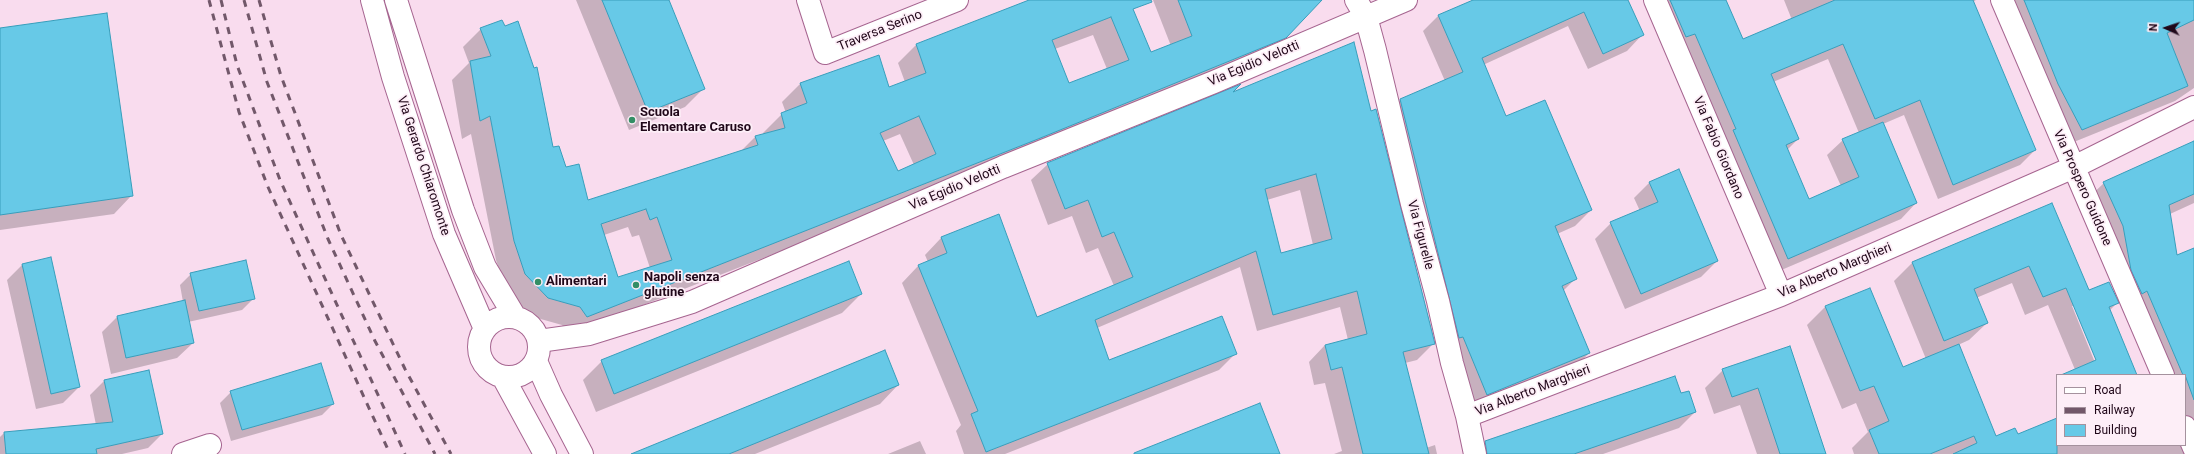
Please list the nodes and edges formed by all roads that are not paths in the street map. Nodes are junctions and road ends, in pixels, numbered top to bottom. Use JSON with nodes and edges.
{"nodes":[{"id":1,"x":372,"y":0,"type":"edge"},
{"id":2,"x":396,"y":0,"type":"edge"},
{"id":3,"x":808,"y":0,"type":"edge"},
{"id":4,"x":957,"y":0,"type":"edge"},
{"id":5,"x":1406,"y":0,"type":"edge"},
{"id":6,"x":1655,"y":0,"type":"edge"},
{"id":7,"x":2002,"y":0,"type":"edge"},
{"id":8,"x":1361,"y":8,"type":"edge"},
{"id":9,"x":2194,"y":107,"type":"edge"},
{"id":10,"x":2074,"y":167,"type":"junction"},
{"id":11,"x":1781,"y":295,"type":"junction"},
{"id":12,"x":515,"y":317,"type":"junction"},
{"id":13,"x":485,"y":328,"type":"junction"},
{"id":14,"x":537,"y":351,"type":"junction"},
{"id":15,"x":2163,"y":374,"type":"edge"},
{"id":16,"x":503,"y":377,"type":"junction"},
{"id":17,"x":1467,"y":416,"type":"junction"},
{"id":18,"x":2186,"y":429,"type":"edge"},
{"id":19,"x":210,"y":445,"type":"dead end"},
{"id":20,"x":2194,"y":448,"type":"edge"},
{"id":21,"x":183,"y":454,"type":"edge"},
{"id":22,"x":545,"y":454,"type":"edge"},
{"id":23,"x":582,"y":454,"type":"edge"},
{"id":24,"x":1475,"y":454,"type":"edge"}],
"edges":[{"from":1,"to":13,"type":"street","name":"Via Gerardo Chiaromonte"},
{"from":2,"to":12,"type":"street","name":"Via Gerardo Chiaromonte"},
{"from":3,"to":4,"type":"street","name":"Traversa Serino"},
{"from":5,"to":8,"type":"street","name":"Via Egidio Velotti"},
{"from":6,"to":11,"type":"street","name":"Via Fabio Giordano"},
{"from":7,"to":10,"type":"street","name":"Via Prospero Guidone"},
{"from":8,"to":14,"type":"street","name":"Via Egidio Velotti"},
{"from":8,"to":17,"type":"street","name":"Via Figurelle"},
{"from":9,"to":10,"type":"street","name":"Via Alberto Marghieri"},
{"from":10,"to":11,"type":"street","name":"Via Alberto Marghieri"},
{"from":10,"to":15,"type":"street","name":"Via Prospero Guidone"},
{"from":11,"to":17,"type":"street","name":"Via Alberto Marghieri"},
{"from":12,"to":13,"type":"street"},
{"from":12,"to":14,"type":"street"},
{"from":13,"to":16,"type":"street"},
{"from":14,"to":16,"type":"street"},
{"from":14,"to":23,"type":"street"},
{"from":16,"to":22,"type":"street"},
{"from":17,"to":24,"type":"street","name":"Via Figurelle"},
{"from":18,"to":20,"type":"street"},
{"from":19,"to":21,"type":"street"}]}
